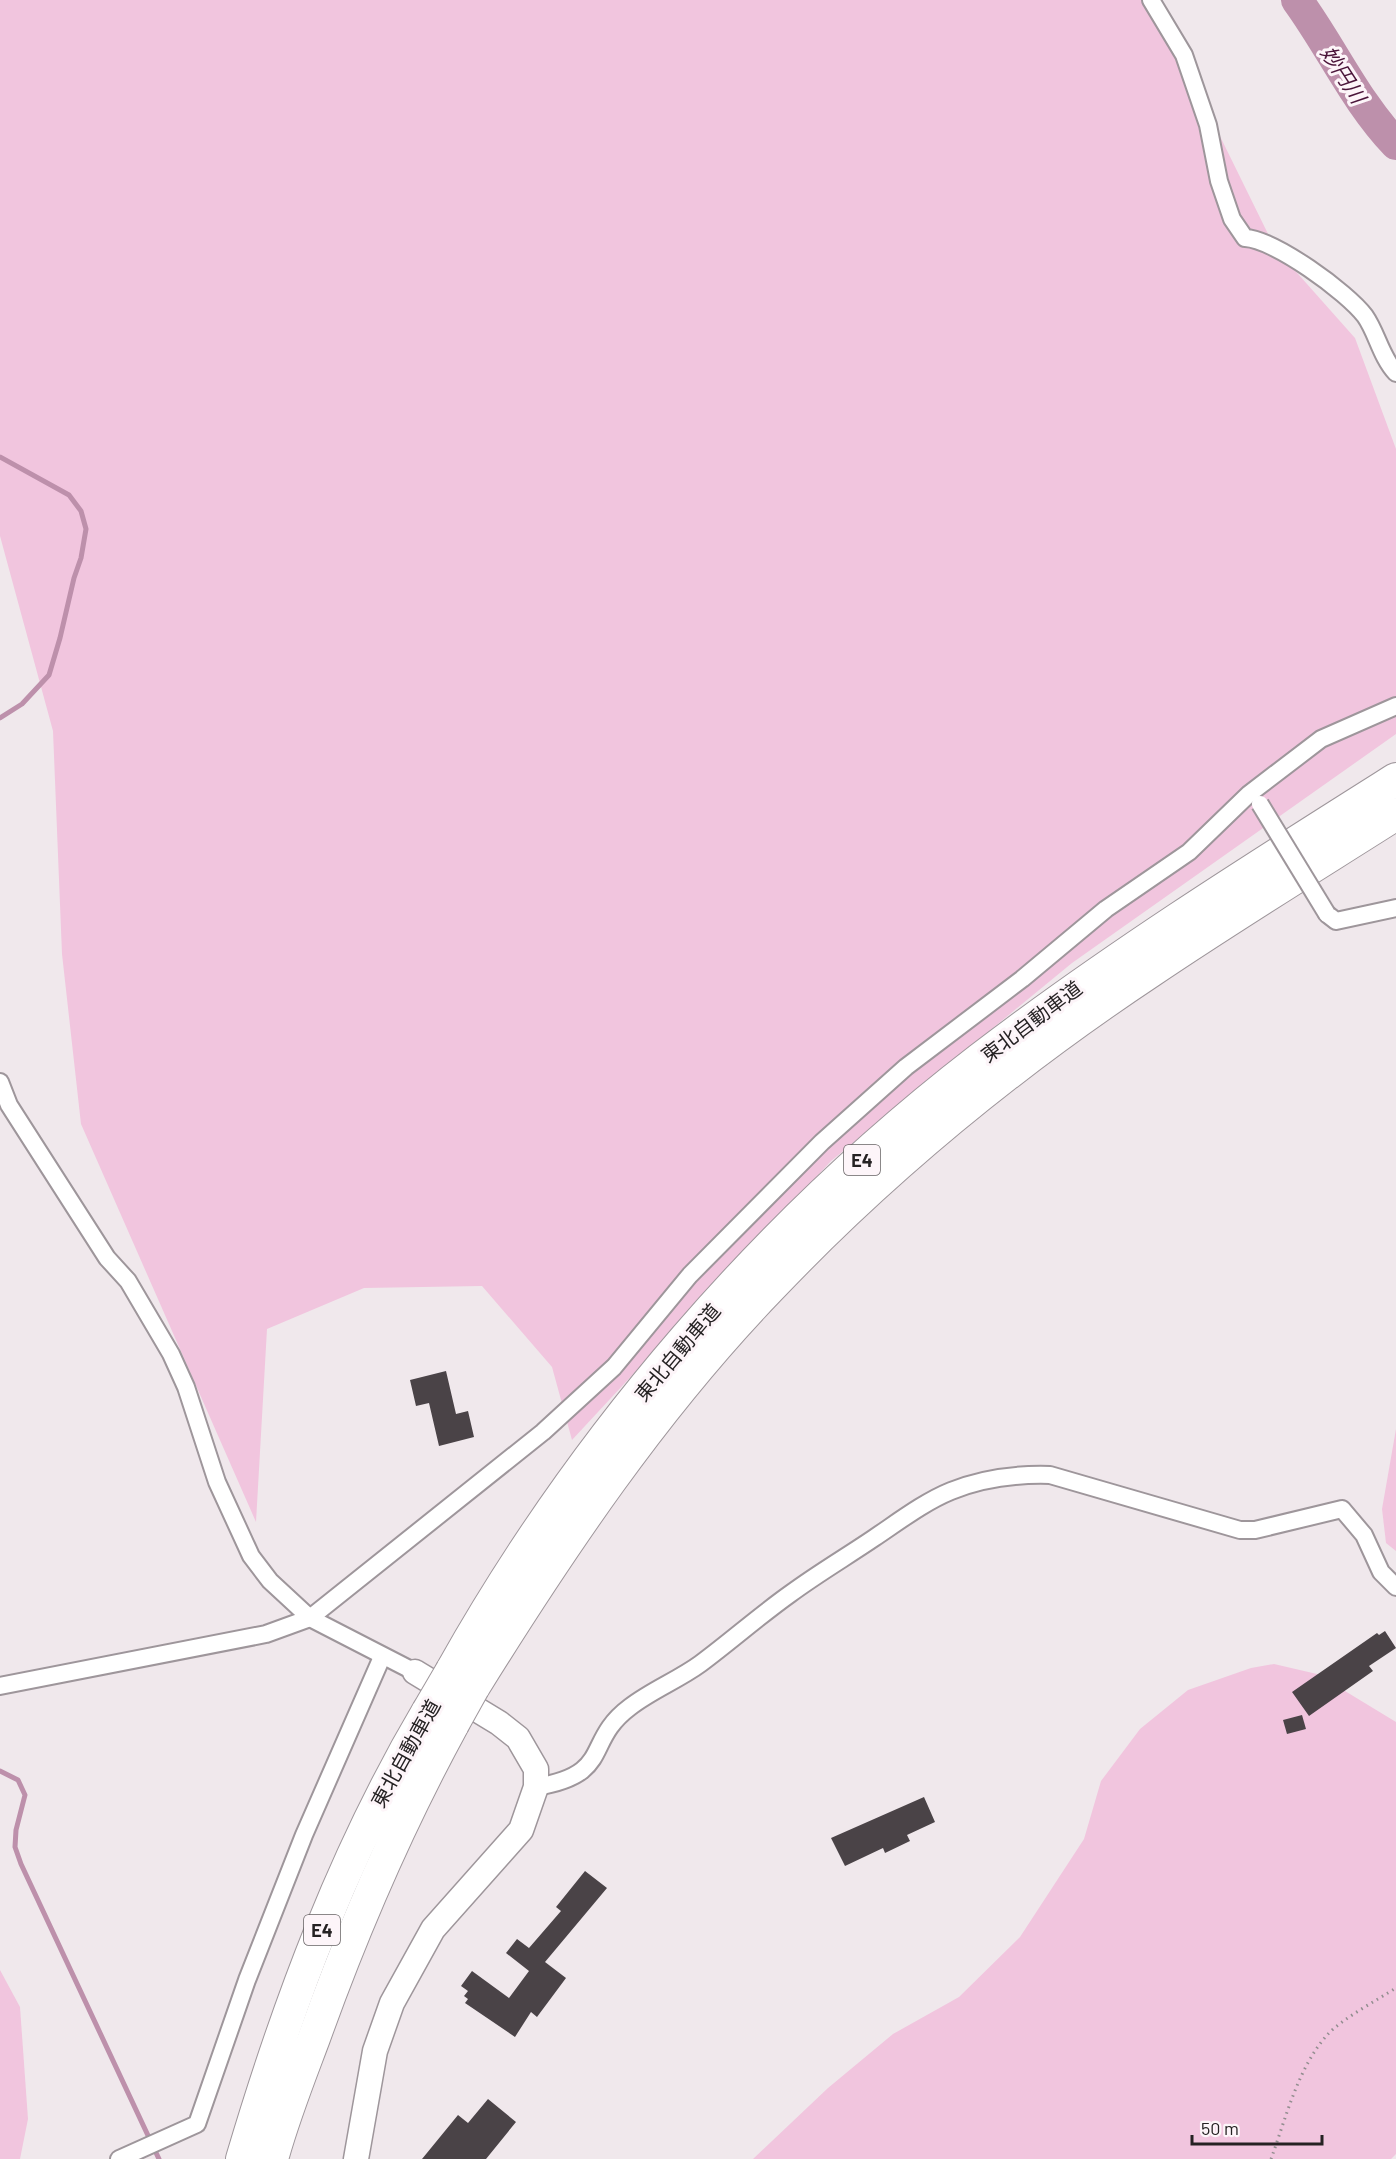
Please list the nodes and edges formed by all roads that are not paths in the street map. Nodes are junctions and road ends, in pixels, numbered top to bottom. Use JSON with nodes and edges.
{"nodes":[{"id":1,"x":1150,"y":0,"type":"edge"},
{"id":2,"x":1396,"y":373,"type":"edge"},
{"id":3,"x":1396,"y":706,"type":"edge"},
{"id":4,"x":1396,"y":779,"type":"edge"},
{"id":5,"x":1255,"y":799,"type":"junction"},
{"id":6,"x":1396,"y":814,"type":"edge"},
{"id":7,"x":1396,"y":908,"type":"edge"},
{"id":8,"x":0,"y":1082,"type":"edge"},
{"id":9,"x":1396,"y":1587,"type":"edge"},
{"id":10,"x":310,"y":1618,"type":"junction"},
{"id":11,"x":382,"y":1656,"type":"junction"},
{"id":12,"x":415,"y":1672,"type":"joint"},
{"id":13,"x":462,"y":1679,"type":"junction"},
{"id":14,"x":0,"y":1686,"type":"edge"},
{"id":15,"x":440,"y":1718,"type":"junction"},
{"id":16,"x":536,"y":1787,"type":"junction"},
{"id":17,"x":119,"y":2159,"type":"edge"},
{"id":18,"x":242,"y":2159,"type":"edge"},
{"id":19,"x":272,"y":2159,"type":"edge"},
{"id":20,"x":356,"y":2159,"type":"edge"}],
"edges":[{"from":1,"to":2,"type":"street"},
{"from":3,"to":5,"type":"street"},
{"from":4,"to":13,"type":"highway","name":"東北自動車道","number":"E4"},
{"from":5,"to":7,"type":"street","bridge":true},
{"from":5,"to":10,"type":"street"},
{"from":6,"to":13,"type":"highway","name":"東北自動車道","number":"E4"},
{"from":8,"to":10,"type":"street"},
{"from":9,"to":16,"type":"street"},
{"from":10,"to":11,"type":"street"},
{"from":10,"to":14,"type":"street"},
{"from":11,"to":12,"type":"street"},
{"from":11,"to":17,"type":"street"},
{"from":12,"to":16,"type":"street"},
{"from":13,"to":15,"type":"highway","name":"東北自動車道","number":"E4","bridge":true},
{"from":15,"to":18,"type":"highway","name":"東北自動車道","number":"E4"},
{"from":15,"to":19,"type":"highway","name":"東北自動車道","number":"E4"},
{"from":16,"to":20,"type":"street"}]}
